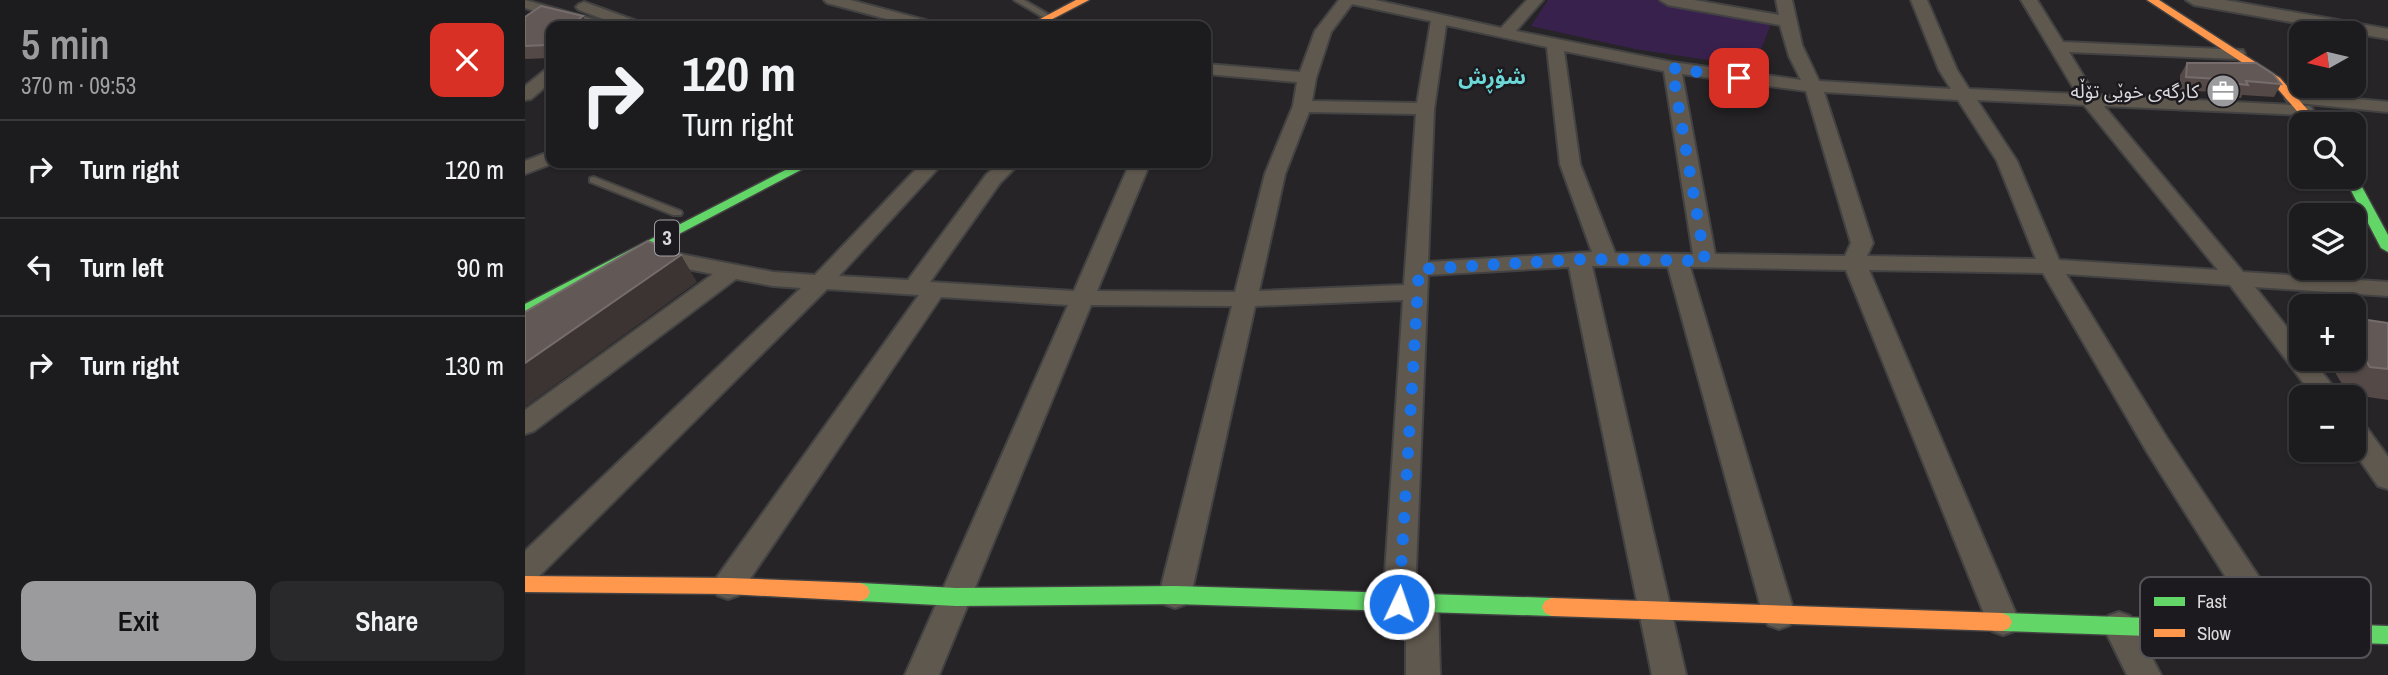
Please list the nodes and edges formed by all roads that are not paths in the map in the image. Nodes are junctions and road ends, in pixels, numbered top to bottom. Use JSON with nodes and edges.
{"nodes":[{"id":1,"x":564,"y":0,"type":"edge"},
{"id":2,"x":832,"y":0,"type":"edge"},
{"id":3,"x":1018,"y":0,"type":"edge"},
{"id":4,"x":1347,"y":0,"type":"edge"},
{"id":5,"x":1354,"y":0,"type":"edge"},
{"id":6,"x":1535,"y":0,"type":"edge"},
{"id":7,"x":1668,"y":0,"type":"edge"},
{"id":8,"x":1919,"y":0,"type":"edge"},
{"id":9,"x":2029,"y":0,"type":"edge"},
{"id":10,"x":2151,"y":0,"type":"edge"},
{"id":11,"x":2194,"y":0,"type":"edge"},
{"id":12,"x":525,"y":3,"type":"edge"},
{"id":13,"x":1401,"y":4,"type":"edge"},
{"id":14,"x":1088,"y":7,"type":"edge"},
{"id":15,"x":2262,"y":10,"type":"junction"},
{"id":16,"x":1786,"y":11,"type":"edge"},
{"id":17,"x":1049,"y":17,"type":"junction"},
{"id":18,"x":1439,"y":19,"type":"junction"},
{"id":19,"x":584,"y":21,"type":"edge"},
{"id":20,"x":622,"y":21,"type":"edge"},
{"id":21,"x":911,"y":21,"type":"edge"},
{"id":22,"x":1041,"y":21,"type":"edge"},
{"id":23,"x":1072,"y":21,"type":"edge"},
{"id":24,"x":2292,"y":21,"type":"edge"},
{"id":25,"x":1504,"y":34,"type":"junction"},
{"id":26,"x":2388,"y":34,"type":"edge"},
{"id":27,"x":1555,"y":45,"type":"junction"},
{"id":28,"x":2366,"y":45,"type":"edge"},
{"id":29,"x":2058,"y":47,"type":"junction"},
{"id":30,"x":2388,"y":51,"type":"edge"},
{"id":31,"x":2237,"y":54,"type":"junction"},
{"id":32,"x":1672,"y":68,"type":"junction"},
{"id":33,"x":1211,"y":69,"type":"edge"},
{"id":34,"x":546,"y":78,"type":"edge"},
{"id":35,"x":1307,"y":78,"type":"junction"},
{"id":36,"x":1813,"y":86,"type":"junction"},
{"id":37,"x":1965,"y":94,"type":"junction"},
{"id":38,"x":525,"y":95,"type":"edge"},
{"id":39,"x":2089,"y":100,"type":"junction"},
{"id":40,"x":1302,"y":106,"type":"junction"},
{"id":41,"x":2388,"y":107,"type":"edge"},
{"id":42,"x":1425,"y":109,"type":"junction"},
{"id":43,"x":2304,"y":111,"type":"edge"},
{"id":44,"x":525,"y":148,"type":"edge"},
{"id":45,"x":546,"y":154,"type":"edge"},
{"id":46,"x":546,"y":158,"type":"edge"},
{"id":47,"x":525,"y":168,"type":"edge"},
{"id":48,"x":766,"y":168,"type":"edge"},
{"id":49,"x":796,"y":168,"type":"edge"},
{"id":50,"x":928,"y":168,"type":"edge"},
{"id":51,"x":1005,"y":168,"type":"edge"},
{"id":52,"x":1138,"y":168,"type":"edge"},
{"id":53,"x":594,"y":180,"type":"dead end"},
{"id":54,"x":2356,"y":189,"type":"edge"},
{"id":55,"x":677,"y":213,"type":"junction"},
{"id":56,"x":640,"y":242,"type":"junction"},
{"id":57,"x":2388,"y":248,"type":"edge"},
{"id":58,"x":1592,"y":259,"type":"junction"},
{"id":59,"x":1677,"y":260,"type":"junction"},
{"id":60,"x":1705,"y":261,"type":"junction"},
{"id":61,"x":1854,"y":262,"type":"junction"},
{"id":62,"x":2050,"y":266,"type":"junction"},
{"id":63,"x":729,"y":272,"type":"junction"},
{"id":64,"x":2236,"y":278,"type":"junction"},
{"id":65,"x":1418,"y":280,"type":"junction"},
{"id":66,"x":820,"y":283,"type":"junction"},
{"id":67,"x":925,"y":289,"type":"junction"},
{"id":68,"x":2388,"y":289,"type":"edge"},
{"id":69,"x":1084,"y":298,"type":"junction"},
{"id":70,"x":1243,"y":299,"type":"junction"},
{"id":71,"x":525,"y":310,"type":"edge"},
{"id":72,"x":2320,"y":385,"type":"edge"},
{"id":73,"x":525,"y":424,"type":"edge"},
{"id":74,"x":2366,"y":448,"type":"edge"},
{"id":75,"x":2388,"y":478,"type":"edge"},
{"id":76,"x":525,"y":570,"type":"edge"},
{"id":77,"x":2242,"y":577,"type":"edge"},
{"id":78,"x":525,"y":583,"type":"edge"},
{"id":79,"x":728,"y":586,"type":"junction"},
{"id":80,"x":1175,"y":595,"type":"junction"},
{"id":81,"x":956,"y":597,"type":"junction"},
{"id":82,"x":1411,"y":604,"type":"junction"},
{"id":83,"x":1657,"y":611,"type":"junction"},
{"id":84,"x":1779,"y":615,"type":"junction"},
{"id":85,"x":2003,"y":621,"type":"junction"},
{"id":86,"x":2119,"y":626,"type":"junction"},
{"id":87,"x":2140,"y":627,"type":"edge"},
{"id":88,"x":922,"y":675,"type":"edge"},
{"id":89,"x":1423,"y":675,"type":"edge"},
{"id":90,"x":1669,"y":675,"type":"edge"},
{"id":91,"x":2144,"y":675,"type":"edge"}],
"edges":[{"from":1,"to":20,"type":"street"},
{"from":2,"to":21,"type":"street"},
{"from":3,"to":17,"type":"lane"},
{"from":4,"to":35,"type":"street"},
{"from":5,"to":13,"type":"street"},
{"from":6,"to":25,"type":"street"},
{"from":7,"to":16,"type":"street"},
{"from":8,"to":37,"type":"street"},
{"from":9,"to":29,"type":"street"},
{"from":10,"to":31,"type":"main road"},
{"from":11,"to":15,"type":"street"},
{"from":12,"to":19,"type":"street"},
{"from":13,"to":18,"type":"street"},
{"from":14,"to":17,"type":"main road"},
{"from":14,"to":23,"type":"main road"},
{"from":15,"to":24,"type":"street"},
{"from":15,"to":26,"type":"street"},
{"from":16,"to":36,"type":"street"},
{"from":17,"to":22,"type":"main road"},
{"from":18,"to":25,"type":"street"},
{"from":18,"to":42,"type":"street"},
{"from":25,"to":27,"type":"street"},
{"from":27,"to":32,"type":"street"},
{"from":27,"to":58,"type":"street"},
{"from":28,"to":30,"type":"street"},
{"from":29,"to":31,"type":"street"},
{"from":29,"to":39,"type":"street"},
{"from":31,"to":43,"type":"main road"},
{"from":32,"to":36,"type":"street"},
{"from":32,"to":60,"type":"street"},
{"from":33,"to":35,"type":"street"},
{"from":34,"to":38,"type":"street"},
{"from":35,"to":40,"type":"street"},
{"from":36,"to":37,"type":"street"},
{"from":36,"to":61,"type":"street"},
{"from":37,"to":39,"type":"street"},
{"from":37,"to":62,"type":"street"},
{"from":39,"to":43,"type":"street"},
{"from":39,"to":64,"type":"street"},
{"from":40,"to":42,"type":"street"},
{"from":40,"to":70,"type":"street"},
{"from":41,"to":43,"type":"street"},
{"from":42,"to":65,"type":"street"},
{"from":44,"to":45,"type":"street"},
{"from":46,"to":47,"type":"street"},
{"from":48,"to":55,"type":"main road","number":"3"},
{"from":49,"to":56,"type":"main road","number":"3"},
{"from":50,"to":66,"type":"street"},
{"from":51,"to":67,"type":"street"},
{"from":52,"to":69,"type":"street"},
{"from":53,"to":55,"type":"lane"},
{"from":54,"to":57,"type":"main road"},
{"from":55,"to":56,"type":"main road","number":"3"},
{"from":56,"to":63,"type":"street"},
{"from":56,"to":71,"type":"main road","number":"3"},
{"from":58,"to":59,"type":"street"},
{"from":58,"to":65,"type":"street"},
{"from":58,"to":83,"type":"street"},
{"from":59,"to":60,"type":"street"},
{"from":59,"to":84,"type":"street"},
{"from":60,"to":61,"type":"street"},
{"from":61,"to":62,"type":"street"},
{"from":61,"to":85,"type":"street"},
{"from":62,"to":64,"type":"street"},
{"from":62,"to":77,"type":"street"},
{"from":63,"to":66,"type":"street"},
{"from":63,"to":73,"type":"street"},
{"from":64,"to":68,"type":"street"},
{"from":64,"to":72,"type":"street"},
{"from":65,"to":70,"type":"street"},
{"from":65,"to":82,"type":"street"},
{"from":66,"to":67,"type":"street"},
{"from":66,"to":76,"type":"street"},
{"from":67,"to":69,"type":"street"},
{"from":67,"to":79,"type":"street"},
{"from":69,"to":70,"type":"street"},
{"from":69,"to":81,"type":"street"},
{"from":70,"to":80,"type":"street"},
{"from":74,"to":75,"type":"street"},
{"from":78,"to":79,"type":"main road"},
{"from":79,"to":81,"type":"main road"},
{"from":80,"to":81,"type":"main road"},
{"from":80,"to":82,"type":"main road"},
{"from":81,"to":88,"type":"street"},
{"from":82,"to":83,"type":"main road"},
{"from":82,"to":89,"type":"street"},
{"from":83,"to":84,"type":"main road"},
{"from":83,"to":90,"type":"street"},
{"from":84,"to":85,"type":"main road"},
{"from":85,"to":86,"type":"main road"},
{"from":86,"to":87,"type":"main road"},
{"from":86,"to":91,"type":"street"}]}
